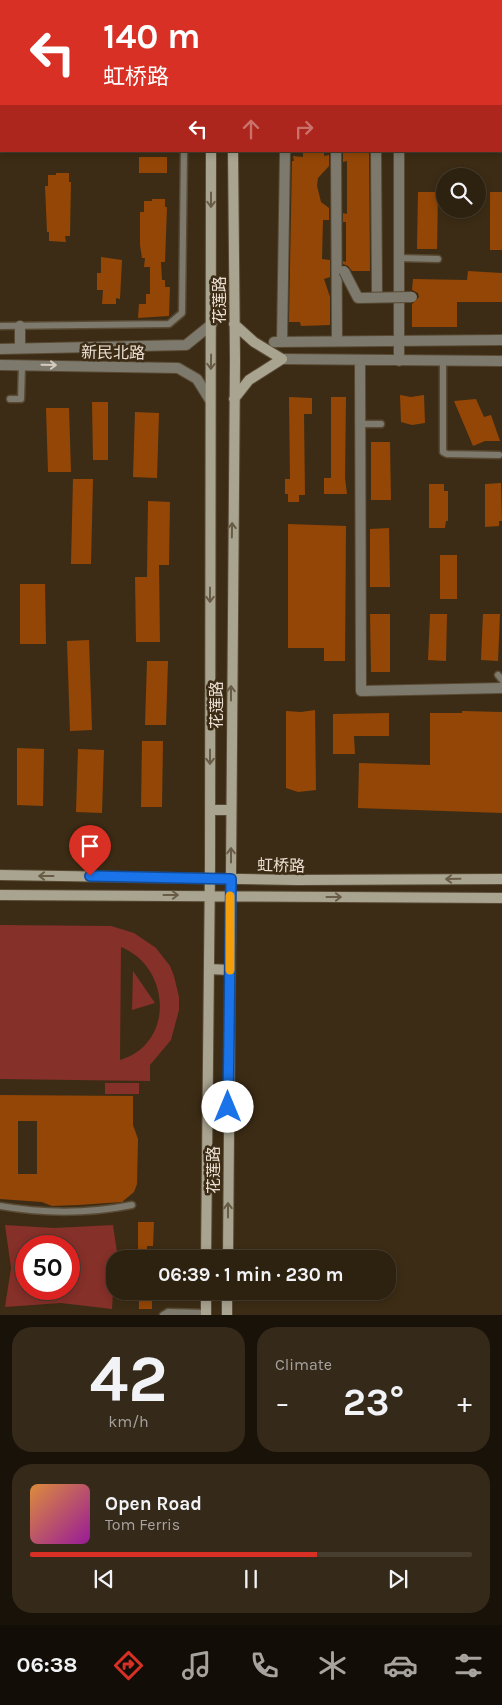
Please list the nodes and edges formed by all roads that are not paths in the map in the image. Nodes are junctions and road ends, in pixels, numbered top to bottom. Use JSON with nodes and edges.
{"nodes":[{"id":1,"x":184,"y":152,"type":"edge"},
{"id":2,"x":211,"y":152,"type":"edge"},
{"id":3,"x":233,"y":152,"type":"edge"},
{"id":4,"x":285,"y":152,"type":"edge"},
{"id":5,"x":336,"y":152,"type":"edge"},
{"id":6,"x":376,"y":152,"type":"edge"},
{"id":7,"x":399,"y":152,"type":"edge"},
{"id":8,"x":399,"y":258,"type":"junction"},
{"id":9,"x":438,"y":259,"type":"dead end"},
{"id":10,"x":344,"y":271,"type":"dead end"},
{"id":11,"x":378,"y":290,"type":"dead end"},
{"id":12,"x":412,"y":297,"type":"dead end"},
{"id":13,"x":212,"y":324,"type":"junction"},
{"id":14,"x":234,"y":324,"type":"junction"},
{"id":15,"x":0,"y":326,"type":"edge"},
{"id":16,"x":20,"y":326,"type":"junction"},
{"id":17,"x":502,"y":340,"type":"edge"},
{"id":18,"x":337,"y":341,"type":"junction"},
{"id":19,"x":399,"y":341,"type":"junction"},
{"id":20,"x":20,"y":348,"type":"junction"},
{"id":21,"x":0,"y":349,"type":"edge"},
{"id":22,"x":282,"y":359,"type":"junction"},
{"id":23,"x":360,"y":360,"type":"junction"},
{"id":24,"x":399,"y":361,"type":"junction"},
{"id":25,"x":443,"y":361,"type":"junction"},
{"id":26,"x":502,"y":361,"type":"edge"},
{"id":27,"x":0,"y":365,"type":"edge"},
{"id":28,"x":22,"y":365,"type":"junction"},
{"id":29,"x":10,"y":399,"type":"dead end"},
{"id":30,"x":234,"y":399,"type":"junction"},
{"id":31,"x":210,"y":400,"type":"junction"},
{"id":32,"x":360,"y":424,"type":"junction"},
{"id":33,"x":381,"y":424,"type":"dead end"},
{"id":34,"x":499,"y":455,"type":"dead end"},
{"id":35,"x":502,"y":688,"type":"edge"},
{"id":36,"x":210,"y":810,"type":"junction"},
{"id":37,"x":231,"y":810,"type":"junction"},
{"id":38,"x":0,"y":875,"type":"edge"},
{"id":39,"x":144,"y":876,"type":"junction"},
{"id":40,"x":210,"y":878,"type":"junction"},
{"id":41,"x":231,"y":879,"type":"junction"},
{"id":42,"x":502,"y":879,"type":"edge"},
{"id":43,"x":297,"y":880,"type":"junction"},
{"id":44,"x":0,"y":895,"type":"edge"},
{"id":45,"x":143,"y":895,"type":"junction"},
{"id":46,"x":210,"y":896,"type":"junction"},
{"id":47,"x":230,"y":897,"type":"junction"},
{"id":48,"x":296,"y":897,"type":"junction"},
{"id":49,"x":502,"y":898,"type":"edge"},
{"id":50,"x":209,"y":970,"type":"junction"},
{"id":51,"x":230,"y":970,"type":"junction"},
{"id":52,"x":132,"y":1205,"type":"dead end"},
{"id":53,"x":0,"y":1206,"type":"edge"},
{"id":54,"x":206,"y":1250,"type":"edge"},
{"id":55,"x":228,"y":1250,"type":"edge"},
{"id":56,"x":206,"y":1300,"type":"edge"},
{"id":57,"x":227,"y":1300,"type":"edge"},
{"id":58,"x":174,"y":1313,"type":"edge"},
{"id":59,"x":206,"y":1314,"type":"edge"},
{"id":60,"x":163,"y":1315,"type":"edge"},
{"id":61,"x":227,"y":1315,"type":"edge"}],
"edges":[{"from":1,"to":16,"type":"lane"},
{"from":2,"to":13,"type":"main road","name":"花莲路","one_way":true},
{"from":3,"to":14,"type":"main road","name":"花莲路"},
{"from":4,"to":18,"type":"street"},
{"from":5,"to":18,"type":"street"},
{"from":6,"to":11,"type":"street"},
{"from":7,"to":8,"type":"street"},
{"from":8,"to":9,"type":"lane"},
{"from":8,"to":19,"type":"street"},
{"from":10,"to":12,"type":"street","bridge":true},
{"from":13,"to":20,"type":"street","name":"新民北路"},
{"from":13,"to":31,"type":"main road","name":"花莲路","one_way":true},
{"from":14,"to":22,"type":"main road"},
{"from":14,"to":30,"type":"main road","name":"花莲路"},
{"from":15,"to":16,"type":"lane"},
{"from":16,"to":20,"type":"street"},
{"from":17,"to":19,"type":"street"},
{"from":18,"to":19,"type":"street"},
{"from":19,"to":24,"type":"street"},
{"from":20,"to":21,"type":"street","name":"新民北路"},
{"from":22,"to":23,"type":"street"},
{"from":22,"to":30,"type":"main road"},
{"from":23,"to":24,"type":"street"},
{"from":23,"to":32,"type":"street"},
{"from":24,"to":25,"type":"street"},
{"from":25,"to":26,"type":"street"},
{"from":25,"to":34,"type":"lane"},
{"from":27,"to":28,"type":"street","name":"新民北路"},
{"from":28,"to":29,"type":"lane"},
{"from":28,"to":31,"type":"street","name":"新民北路","one_way":true},
{"from":37,"to":30,"type":"main road","name":"花莲路","one_way":true},
{"from":31,"to":36,"type":"main road","name":"花莲路","one_way":true},
{"from":32,"to":33,"type":"lane"},
{"from":32,"to":35,"type":"street"},
{"from":36,"to":37,"type":"main road"},
{"from":36,"to":40,"type":"main road","name":"花莲路"},
{"from":41,"to":37,"type":"main road","name":"花莲路","one_way":true},
{"from":39,"to":38,"type":"main road","name":"虹桥路","one_way":true},
{"from":39,"to":40,"type":"main road","name":"虹桥路"},
{"from":39,"to":45,"type":"main road"},
{"from":40,"to":41,"type":"main road","name":"虹桥路"},
{"from":40,"to":46,"type":"main road","name":"花莲路"},
{"from":41,"to":43,"type":"main road","name":"虹桥路"},
{"from":41,"to":47,"type":"main road","name":"花莲路"},
{"from":42,"to":43,"type":"main road","name":"虹桥路","one_way":true},
{"from":43,"to":48,"type":"main road"},
{"from":44,"to":45,"type":"main road","name":"虹桥路"},
{"from":45,"to":46,"type":"main road","name":"虹桥路","one_way":true},
{"from":46,"to":47,"type":"main road","name":"虹桥路"},
{"from":46,"to":50,"type":"main road","name":"花莲路"},
{"from":47,"to":48,"type":"main road","name":"虹桥路"},
{"from":47,"to":51,"type":"main road","name":"花莲路"},
{"from":48,"to":49,"type":"main road","name":"虹桥路","one_way":true},
{"from":50,"to":51,"type":"main road"},
{"from":50,"to":54,"type":"main road","name":"花莲路"},
{"from":55,"to":51,"type":"main road","name":"花莲路","one_way":true},
{"from":52,"to":53,"type":"lane"},
{"from":56,"to":59,"type":"main road"},
{"from":57,"to":61,"type":"main road"},
{"from":58,"to":59,"type":"lane"},
{"from":58,"to":60,"type":"lane"}]}
